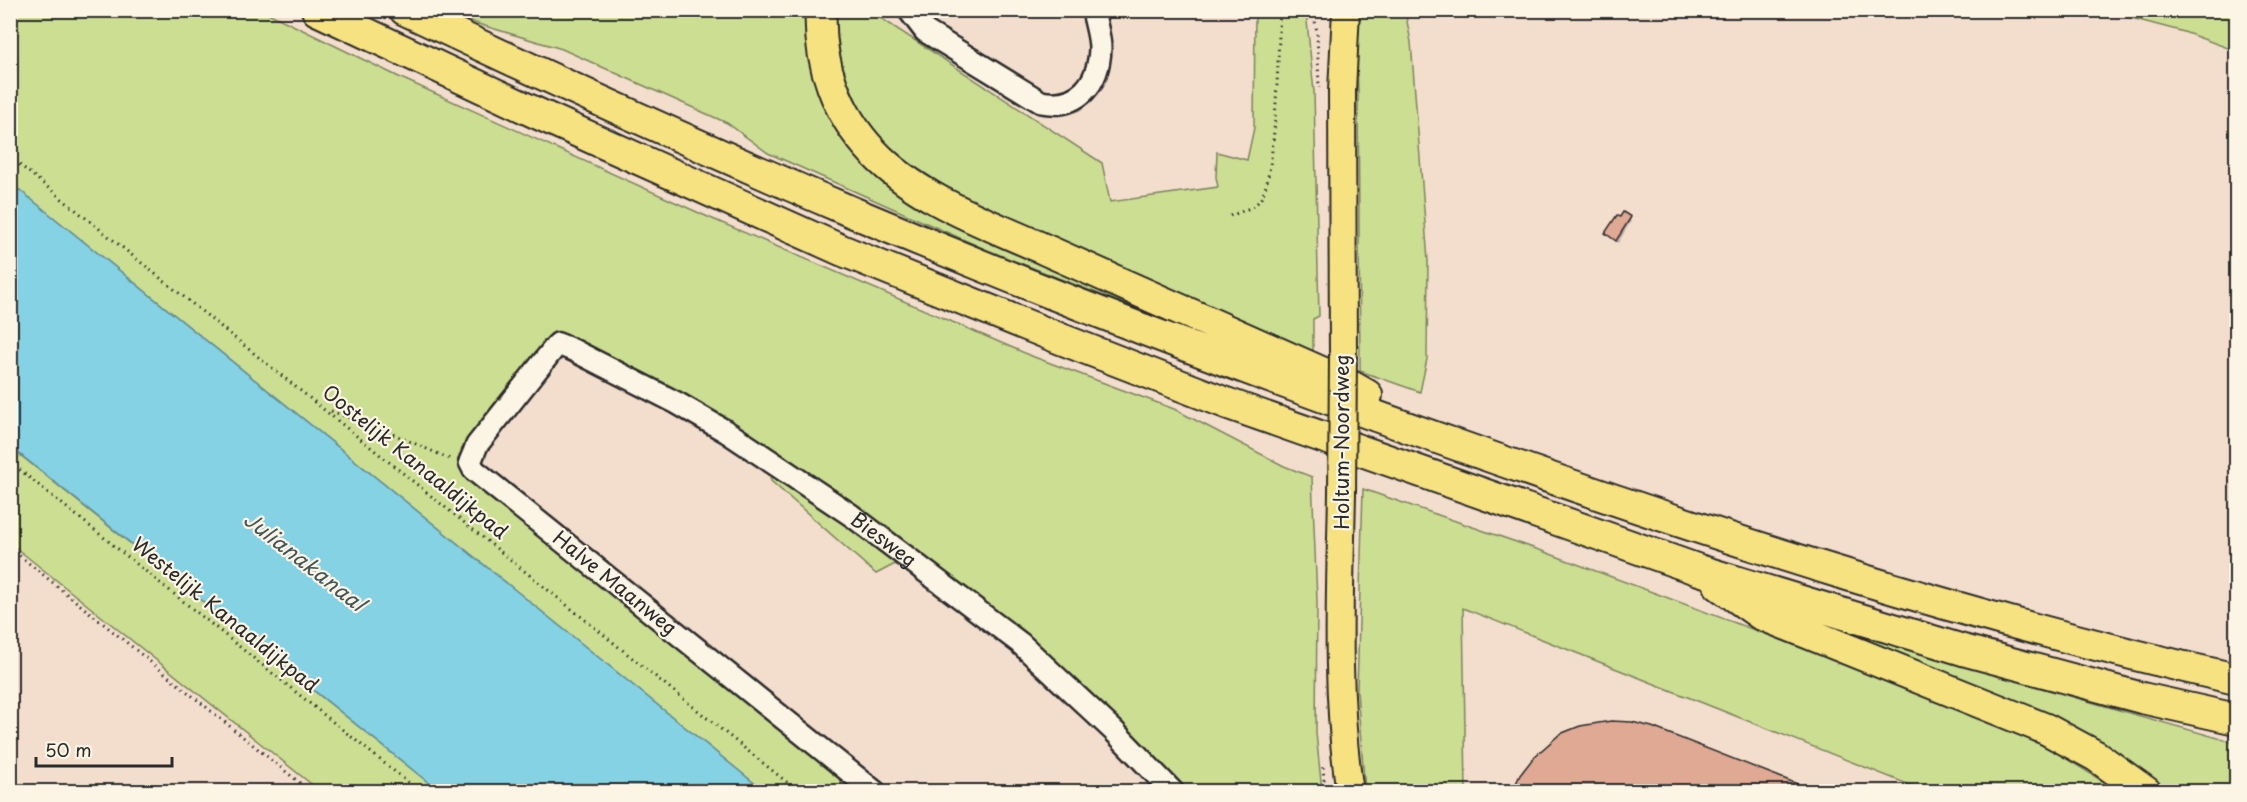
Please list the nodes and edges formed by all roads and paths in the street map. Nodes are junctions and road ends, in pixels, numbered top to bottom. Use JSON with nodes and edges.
{"nodes":[{"id":1,"x":317,"y":10,"type":"edge"},
{"id":2,"x":405,"y":10,"type":"edge"},
{"id":3,"x":821,"y":10,"type":"edge"},
{"id":4,"x":909,"y":10,"type":"edge"},
{"id":5,"x":1093,"y":10,"type":"edge"},
{"id":6,"x":1280,"y":10,"type":"edge"},
{"id":7,"x":1330,"y":10,"type":"edge"},
{"id":8,"x":1346,"y":10,"type":"edge"},
{"id":9,"x":1342,"y":91,"type":"junction"},
{"id":10,"x":10,"y":157,"type":"edge"},
{"id":11,"x":1230,"y":216,"type":"dead end"},
{"id":12,"x":327,"y":410,"type":"junction"},
{"id":13,"x":1447,"y":442,"type":"junction"},
{"id":14,"x":10,"y":462,"type":"edge"},
{"id":15,"x":471,"y":462,"type":"junction"},
{"id":16,"x":10,"y":548,"type":"edge"},
{"id":17,"x":1698,"y":570,"type":"junction"},
{"id":18,"x":2236,"y":679,"type":"edge"},
{"id":19,"x":2236,"y":719,"type":"edge"},
{"id":20,"x":311,"y":792,"type":"edge"},
{"id":21,"x":420,"y":792,"type":"edge"},
{"id":22,"x":799,"y":792,"type":"edge"},
{"id":23,"x":875,"y":792,"type":"edge"},
{"id":24,"x":1173,"y":792,"type":"edge"},
{"id":25,"x":1350,"y":792,"type":"edge"},
{"id":26,"x":2146,"y":792,"type":"edge"}],
"edges":[{"from":1,"to":17,"type":"highway"},
{"from":2,"to":13,"type":"highway"},
{"from":3,"to":13,"type":"highway"},
{"from":4,"to":5,"type":"street"},
{"from":6,"to":11,"type":"path"},
{"from":7,"to":9,"type":"main road","name":"Holtum-Noordweg"},
{"from":8,"to":9,"type":"main road","name":"Holtum-Noordweg"},
{"from":9,"to":25,"type":"main road","name":"Holtum-Noordweg","bridge":true},
{"from":10,"to":12,"type":"path","name":"Oostelijk Kanaaldijkpad"},
{"from":12,"to":15,"type":"path"},
{"from":12,"to":22,"type":"path","name":"Oostelijk Kanaaldijkpad"},
{"from":13,"to":18,"type":"highway"},
{"from":14,"to":21,"type":"path","name":"Westelijk Kanaaldijkpad"},
{"from":15,"to":23,"type":"street","name":"Halve Maanweg"},
{"from":15,"to":24,"type":"street","name":"Biesweg"},
{"from":16,"to":20,"type":"path"},
{"from":17,"to":19,"type":"highway"},
{"from":17,"to":26,"type":"highway"}]}
